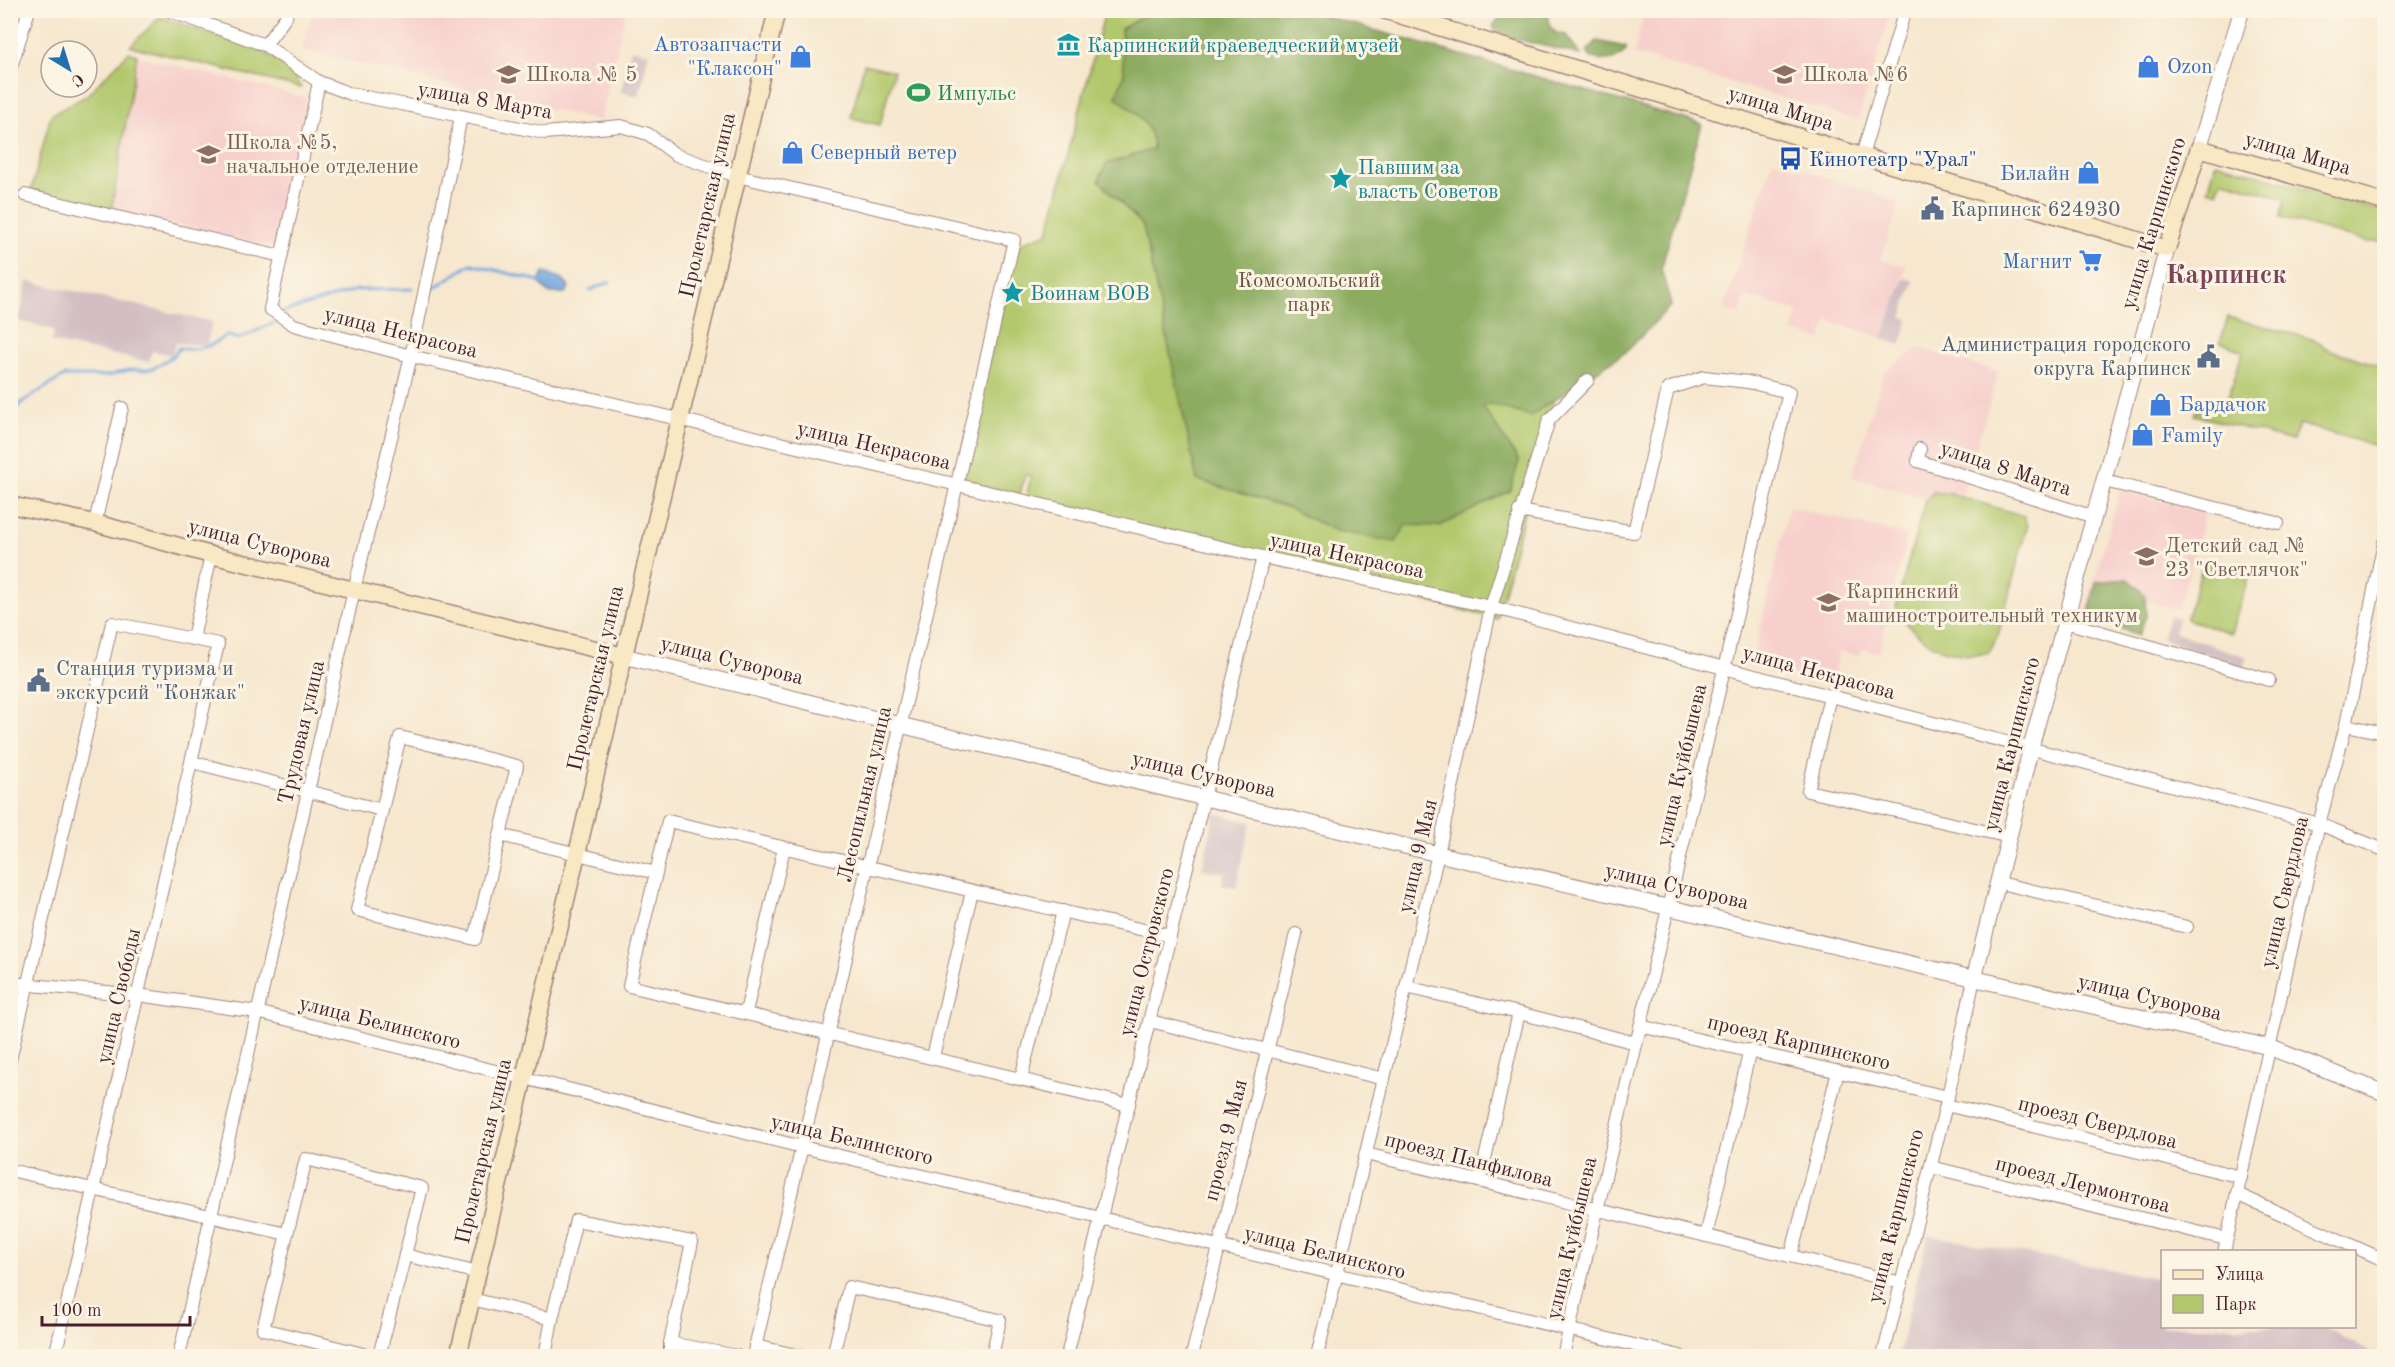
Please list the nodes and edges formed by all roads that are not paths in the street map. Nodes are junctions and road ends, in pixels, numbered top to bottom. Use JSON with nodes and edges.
{"nodes":[{"id":1,"x":29,"y":10,"type":"edge"},
{"id":2,"x":166,"y":10,"type":"edge"},
{"id":3,"x":287,"y":10,"type":"edge"},
{"id":4,"x":777,"y":10,"type":"edge"},
{"id":5,"x":1383,"y":10,"type":"edge"},
{"id":6,"x":1905,"y":10,"type":"edge"},
{"id":7,"x":2242,"y":10,"type":"edge"},
{"id":8,"x":266,"y":45,"type":"junction"},
{"id":9,"x":14,"y":46,"type":"edge"},
{"id":10,"x":10,"y":70,"type":"edge"},
{"id":11,"x":320,"y":82,"type":"junction"},
{"id":12,"x":461,"y":117,"type":"junction"},
{"id":13,"x":2199,"y":148,"type":"junction"},
{"id":14,"x":1862,"y":156,"type":"junction"},
{"id":15,"x":737,"y":176,"type":"junction"},
{"id":16,"x":25,"y":195,"type":"dead end"},
{"id":17,"x":2385,"y":202,"type":"edge"},
{"id":18,"x":1014,"y":240,"type":"joint"},
{"id":19,"x":2167,"y":249,"type":"junction"},
{"id":20,"x":281,"y":256,"type":"junction"},
{"id":21,"x":411,"y":356,"type":"junction"},
{"id":22,"x":1588,"y":380,"type":"dead end"},
{"id":23,"x":122,"y":408,"type":"dead end"},
{"id":24,"x":680,"y":419,"type":"junction"},
{"id":25,"x":1920,"y":449,"type":"dead end"},
{"id":26,"x":2104,"y":480,"type":"junction"},
{"id":27,"x":957,"y":485,"type":"junction"},
{"id":28,"x":10,"y":505,"type":"edge"},
{"id":29,"x":1518,"y":511,"type":"junction"},
{"id":30,"x":2094,"y":516,"type":"junction"},
{"id":31,"x":95,"y":523,"type":"junction"},
{"id":32,"x":2278,"y":523,"type":"dead end"},
{"id":33,"x":2385,"y":542,"type":"edge"},
{"id":34,"x":211,"y":555,"type":"junction"},
{"id":35,"x":1263,"y":557,"type":"junction"},
{"id":36,"x":354,"y":590,"type":"junction"},
{"id":37,"x":1491,"y":607,"type":"junction"},
{"id":38,"x":2065,"y":622,"type":"junction"},
{"id":39,"x":194,"y":639,"type":"junction"},
{"id":40,"x":624,"y":656,"type":"junction"},
{"id":41,"x":1724,"y":667,"type":"junction"},
{"id":42,"x":2269,"y":680,"type":"dead end"},
{"id":43,"x":1830,"y":696,"type":"junction"},
{"id":44,"x":900,"y":725,"type":"junction"},
{"id":45,"x":2346,"y":725,"type":"junction"},
{"id":46,"x":2385,"y":733,"type":"edge"},
{"id":47,"x":2031,"y":747,"type":"junction"},
{"id":48,"x":192,"y":762,"type":"junction"},
{"id":49,"x":308,"y":792,"type":"junction"},
{"id":50,"x":1204,"y":797,"type":"junction"},
{"id":51,"x":382,"y":810,"type":"junction"},
{"id":52,"x":2319,"y":824,"type":"junction"},
{"id":53,"x":500,"y":835,"type":"junction"},
{"id":54,"x":2010,"y":837,"type":"junction"},
{"id":55,"x":784,"y":848,"type":"junction"},
{"id":56,"x":2385,"y":850,"type":"edge"},
{"id":57,"x":570,"y":854,"type":"junction"},
{"id":58,"x":1438,"y":854,"type":"junction"},
{"id":59,"x":867,"y":867,"type":"junction"},
{"id":60,"x":656,"y":873,"type":"junction"},
{"id":61,"x":2000,"y":883,"type":"junction"},
{"id":62,"x":972,"y":891,"type":"junction"},
{"id":63,"x":1668,"y":907,"type":"junction"},
{"id":64,"x":1063,"y":912,"type":"junction"},
{"id":65,"x":2187,"y":927,"type":"dead end"},
{"id":66,"x":1296,"y":934,"type":"dead end"},
{"id":67,"x":1170,"y":936,"type":"junction"},
{"id":68,"x":1974,"y":979,"type":"junction"},
{"id":69,"x":10,"y":983,"type":"edge"},
{"id":70,"x":28,"y":984,"type":"junction"},
{"id":71,"x":1406,"y":987,"type":"junction"},
{"id":72,"x":138,"y":995,"type":"junction"},
{"id":73,"x":257,"y":1012,"type":"junction"},
{"id":74,"x":746,"y":1012,"type":"junction"},
{"id":75,"x":1519,"y":1012,"type":"junction"},
{"id":76,"x":1149,"y":1021,"type":"junction"},
{"id":77,"x":1640,"y":1026,"type":"junction"},
{"id":78,"x":829,"y":1032,"type":"junction"},
{"id":79,"x":1636,"y":1043,"type":"junction"},
{"id":80,"x":2269,"y":1047,"type":"junction"},
{"id":81,"x":1267,"y":1050,"type":"junction"},
{"id":82,"x":1750,"y":1050,"type":"junction"},
{"id":83,"x":933,"y":1057,"type":"junction"},
{"id":84,"x":10,"y":1060,"type":"edge"},
{"id":85,"x":1838,"y":1071,"type":"junction"},
{"id":86,"x":524,"y":1078,"type":"junction"},
{"id":87,"x":1021,"y":1078,"type":"junction"},
{"id":88,"x":1384,"y":1079,"type":"junction"},
{"id":89,"x":2385,"y":1094,"type":"edge"},
{"id":90,"x":1947,"y":1101,"type":"junction"},
{"id":91,"x":1129,"y":1105,"type":"junction"},
{"id":92,"x":802,"y":1147,"type":"junction"},
{"id":93,"x":1366,"y":1154,"type":"junction"},
{"id":94,"x":1931,"y":1167,"type":"junction"},
{"id":95,"x":10,"y":1170,"type":"edge"},
{"id":96,"x":2241,"y":1177,"type":"junction"},
{"id":97,"x":1480,"y":1180,"type":"junction"},
{"id":98,"x":94,"y":1189,"type":"junction"},
{"id":99,"x":2237,"y":1194,"type":"junction"},
{"id":100,"x":1597,"y":1211,"type":"junction"},
{"id":101,"x":211,"y":1214,"type":"junction"},
{"id":102,"x":1101,"y":1218,"type":"junction"},
{"id":103,"x":287,"y":1234,"type":"junction"},
{"id":104,"x":1706,"y":1236,"type":"junction"},
{"id":105,"x":2225,"y":1245,"type":"edge"},
{"id":106,"x":1219,"y":1246,"type":"junction"},
{"id":107,"x":405,"y":1255,"type":"junction"},
{"id":108,"x":1791,"y":1256,"type":"junction"},
{"id":109,"x":2385,"y":1260,"type":"edge"},
{"id":110,"x":478,"y":1273,"type":"junction"},
{"id":111,"x":1337,"y":1276,"type":"junction"},
{"id":112,"x":1902,"y":1283,"type":"junction"},
{"id":113,"x":472,"y":1299,"type":"junction"},
{"id":114,"x":552,"y":1319,"type":"junction"},
{"id":115,"x":1569,"y":1330,"type":"junction"},
{"id":116,"x":670,"y":1350,"type":"edge"},
{"id":117,"x":754,"y":1351,"type":"edge"},
{"id":118,"x":55,"y":1356,"type":"edge"},
{"id":119,"x":178,"y":1356,"type":"edge"},
{"id":120,"x":371,"y":1356,"type":"edge"},
{"id":121,"x":379,"y":1356,"type":"edge"},
{"id":122,"x":458,"y":1356,"type":"edge"},
{"id":123,"x":545,"y":1356,"type":"edge"},
{"id":124,"x":737,"y":1356,"type":"edge"},
{"id":125,"x":801,"y":1356,"type":"edge"},
{"id":126,"x":833,"y":1356,"type":"edge"},
{"id":127,"x":992,"y":1356,"type":"edge"},
{"id":128,"x":1067,"y":1356,"type":"edge"},
{"id":129,"x":1192,"y":1356,"type":"edge"},
{"id":130,"x":1317,"y":1356,"type":"edge"},
{"id":131,"x":1563,"y":1356,"type":"edge"},
{"id":132,"x":1680,"y":1356,"type":"edge"},
{"id":133,"x":1883,"y":1356,"type":"edge"}],
"edges":[{"from":1,"to":9,"type":"street"},
{"from":2,"to":8,"type":"street","name":"улица 8 Марта"},
{"from":3,"to":8,"type":"street"},
{"from":4,"to":15,"type":"main road","name":"Пролетарская улица"},
{"from":5,"to":14,"type":"main road","name":"улица Мира"},
{"from":6,"to":14,"type":"street"},
{"from":7,"to":13,"type":"street","name":"улица Карпинского"},
{"from":8,"to":11,"type":"street","name":"улица 8 Марта"},
{"from":9,"to":10,"type":"street"},
{"from":11,"to":12,"type":"street","name":"улица 8 Марта"},
{"from":11,"to":20,"type":"street"},
{"from":12,"to":15,"type":"street","name":"улица 8 Марта"},
{"from":12,"to":21,"type":"street","name":"Трудовая улица"},
{"from":13,"to":17,"type":"main road","name":"улица Мира"},
{"from":13,"to":19,"type":"main road","name":"улица Карпинского"},
{"from":14,"to":19,"type":"main road","name":"улица Мира"},
{"from":15,"to":18,"type":"street","name":"улица 8 Марта"},
{"from":15,"to":24,"type":"main road","name":"Пролетарская улица"},
{"from":16,"to":20,"type":"street"},
{"from":18,"to":27,"type":"street","name":"Лесопильная улица"},
{"from":19,"to":26,"type":"street","name":"улица Карпинского"},
{"from":20,"to":21,"type":"street","name":"улица Некрасова"},
{"from":21,"to":24,"type":"street","name":"улица Некрасова"},
{"from":21,"to":36,"type":"street","name":"Трудовая улица"},
{"from":22,"to":29,"type":"street","name":"улица 9 Мая"},
{"from":23,"to":31,"type":"street"},
{"from":24,"to":27,"type":"street","name":"улица Некрасова"},
{"from":24,"to":40,"type":"main road","name":"Пролетарская улица"},
{"from":25,"to":30,"type":"street","name":"улица 8 Марта"},
{"from":26,"to":30,"type":"street","name":"улица Карпинского"},
{"from":26,"to":32,"type":"street","name":"улица 8 Марта"},
{"from":27,"to":35,"type":"street","name":"улица Некрасова"},
{"from":27,"to":44,"type":"street","name":"Лесопильная улица"},
{"from":28,"to":31,"type":"main road","name":"улица Суворова"},
{"from":29,"to":37,"type":"street","name":"улица 9 Мая"},
{"from":29,"to":41,"type":"street","name":"улица Куйбышева"},
{"from":30,"to":38,"type":"street","name":"улица Карпинского"},
{"from":31,"to":34,"type":"main road","name":"улица Суворова"},
{"from":33,"to":45,"type":"street","name":"улица Свердлова"},
{"from":34,"to":36,"type":"main road","name":"улица Суворова"},
{"from":34,"to":39,"type":"street"},
{"from":35,"to":37,"type":"street","name":"улица Некрасова"},
{"from":35,"to":50,"type":"street","name":"улица Островского"},
{"from":36,"to":40,"type":"main road","name":"улица Суворова"},
{"from":36,"to":49,"type":"street","name":"Трудовая улица"},
{"from":37,"to":41,"type":"street","name":"улица Некрасова"},
{"from":37,"to":58,"type":"street","name":"улица 9 Мая"},
{"from":38,"to":42,"type":"street"},
{"from":38,"to":47,"type":"street","name":"улица Карпинского"},
{"from":39,"to":48,"type":"street","name":"улица Свободы"},
{"from":39,"to":70,"type":"street"},
{"from":40,"to":44,"type":"street","name":"улица Суворова"},
{"from":40,"to":57,"type":"main road","name":"Пролетарская улица"},
{"from":41,"to":43,"type":"street","name":"улица Некрасова"},
{"from":41,"to":63,"type":"street","name":"улица Куйбышева"},
{"from":43,"to":47,"type":"street","name":"улица Некрасова"},
{"from":43,"to":54,"type":"street"},
{"from":44,"to":50,"type":"street","name":"улица Суворова"},
{"from":44,"to":59,"type":"street","name":"Лесопильная улица"},
{"from":45,"to":46,"type":"street"},
{"from":45,"to":52,"type":"street","name":"улица Свердлова"},
{"from":47,"to":52,"type":"street","name":"улица Некрасова"},
{"from":47,"to":54,"type":"street","name":"улица Карпинского"},
{"from":48,"to":49,"type":"street"},
{"from":48,"to":72,"type":"street","name":"улица Свободы"},
{"from":49,"to":51,"type":"street"},
{"from":49,"to":73,"type":"street","name":"Трудовая улица"},
{"from":50,"to":58,"type":"street","name":"улица Суворова"},
{"from":50,"to":67,"type":"street","name":"улица Островского"},
{"from":51,"to":53,"type":"street"},
{"from":51,"to":53,"type":"street"},
{"from":52,"to":56,"type":"street","name":"улица Некрасова"},
{"from":52,"to":80,"type":"street","name":"улица Свердлова"},
{"from":53,"to":57,"type":"street"},
{"from":54,"to":61,"type":"street","name":"улица Карпинского"},
{"from":55,"to":59,"type":"street"},
{"from":55,"to":60,"type":"street"},
{"from":55,"to":74,"type":"street"},
{"from":57,"to":60,"type":"street"},
{"from":57,"to":86,"type":"main road","name":"Пролетарская улица"},
{"from":58,"to":63,"type":"street","name":"улица Суворова"},
{"from":58,"to":71,"type":"street","name":"улица 9 Мая"},
{"from":59,"to":62,"type":"street"},
{"from":59,"to":78,"type":"street","name":"Лесопильная улица"},
{"from":60,"to":74,"type":"street"},
{"from":61,"to":65,"type":"street"},
{"from":61,"to":68,"type":"street","name":"улица Карпинского"},
{"from":62,"to":64,"type":"street"},
{"from":62,"to":83,"type":"street"},
{"from":63,"to":68,"type":"street","name":"улица Суворова"},
{"from":63,"to":77,"type":"street","name":"улица Куйбышева"},
{"from":64,"to":67,"type":"street"},
{"from":64,"to":87,"type":"street"},
{"from":66,"to":81,"type":"street","name":"проезд 9 Мая"},
{"from":67,"to":76,"type":"street","name":"улица Островского"},
{"from":68,"to":80,"type":"street","name":"улица Суворова"},
{"from":68,"to":90,"type":"street","name":"улица Карпинского"},
{"from":69,"to":70,"type":"street","name":"улица Белинского"},
{"from":70,"to":72,"type":"street","name":"улица Белинского"},
{"from":70,"to":84,"type":"street"},
{"from":71,"to":75,"type":"street"},
{"from":71,"to":88,"type":"street","name":"улица 9 Мая"},
{"from":72,"to":73,"type":"street","name":"улица Белинского"},
{"from":72,"to":98,"type":"street","name":"улица Свободы"},
{"from":73,"to":86,"type":"street","name":"улица Белинского"},
{"from":73,"to":101,"type":"street","name":"Трудовая улица"},
{"from":74,"to":78,"type":"street"},
{"from":75,"to":79,"type":"street"},
{"from":75,"to":97,"type":"street"},
{"from":76,"to":81,"type":"street"},
{"from":76,"to":91,"type":"street","name":"улица Островского"},
{"from":77,"to":79,"type":"street","name":"улица Куйбышева"},
{"from":77,"to":82,"type":"street","name":"проезд Карпинского"},
{"from":78,"to":83,"type":"street"},
{"from":78,"to":92,"type":"street","name":"Лесопильная улица"},
{"from":79,"to":100,"type":"street","name":"улица Куйбышева"},
{"from":80,"to":89,"type":"street","name":"улица Суворова"},
{"from":80,"to":96,"type":"street","name":"улица Свердлова"},
{"from":81,"to":88,"type":"street"},
{"from":81,"to":106,"type":"street","name":"проезд 9 Мая"},
{"from":82,"to":85,"type":"street","name":"проезд Карпинского"},
{"from":82,"to":104,"type":"street"},
{"from":83,"to":87,"type":"street"},
{"from":85,"to":90,"type":"street","name":"проезд Карпинского"},
{"from":85,"to":108,"type":"street"},
{"from":86,"to":92,"type":"street","name":"улица Белинского"},
{"from":86,"to":110,"type":"main road","name":"Пролетарская улица"},
{"from":87,"to":91,"type":"street"},
{"from":88,"to":93,"type":"street","name":"улица 9 Мая"},
{"from":90,"to":94,"type":"street","name":"улица Карпинского"},
{"from":90,"to":96,"type":"street","name":"проезд Свердлова"},
{"from":91,"to":102,"type":"street","name":"улица Островского"},
{"from":92,"to":102,"type":"street","name":"улица Белинского"},
{"from":92,"to":117,"type":"street","name":"Лесопильная улица"},
{"from":93,"to":97,"type":"street","name":"проезд Панфилова"},
{"from":93,"to":111,"type":"street","name":"улица 9 Мая"},
{"from":94,"to":105,"type":"street","name":"проезд Лермонтова"},
{"from":94,"to":112,"type":"street","name":"улица Карпинского"},
{"from":95,"to":98,"type":"street"},
{"from":96,"to":99,"type":"street","name":"улица Свердлова"},
{"from":97,"to":100,"type":"street","name":"проезд Панфилова"},
{"from":98,"to":101,"type":"street"},
{"from":98,"to":118,"type":"street","name":"улица Свободы"},
{"from":99,"to":105,"type":"street","name":"улица Свердлова"},
{"from":99,"to":109,"type":"street"},
{"from":100,"to":104,"type":"street"},
{"from":100,"to":115,"type":"street","name":"улица Куйбышева"},
{"from":101,"to":103,"type":"street"},
{"from":101,"to":119,"type":"street","name":"Трудовая улица"},
{"from":102,"to":106,"type":"street","name":"улица Белинского"},
{"from":102,"to":128,"type":"street","name":"улица Островского"},
{"from":103,"to":107,"type":"street"},
{"from":103,"to":120,"type":"street"},
{"from":104,"to":108,"type":"street"},
{"from":106,"to":111,"type":"street","name":"улица Белинского"},
{"from":106,"to":129,"type":"street","name":"проезд 9 Мая"},
{"from":107,"to":110,"type":"street"},
{"from":107,"to":121,"type":"street"},
{"from":108,"to":112,"type":"street"},
{"from":110,"to":113,"type":"main road","name":"Пролетарская улица"},
{"from":111,"to":115,"type":"street","name":"улица Белинского"},
{"from":111,"to":130,"type":"street","name":"улица 9 Мая"},
{"from":112,"to":133,"type":"street","name":"улица Карпинского"},
{"from":113,"to":114,"type":"street"},
{"from":113,"to":122,"type":"main road","name":"Пролетарская улица"},
{"from":114,"to":116,"type":"street"},
{"from":114,"to":123,"type":"street"},
{"from":115,"to":131,"type":"street","name":"улица Куйбышева"},
{"from":115,"to":132,"type":"street","name":"улица Белинского"},
{"from":116,"to":124,"type":"street"},
{"from":117,"to":125,"type":"street"},
{"from":126,"to":127,"type":"street"}]}
